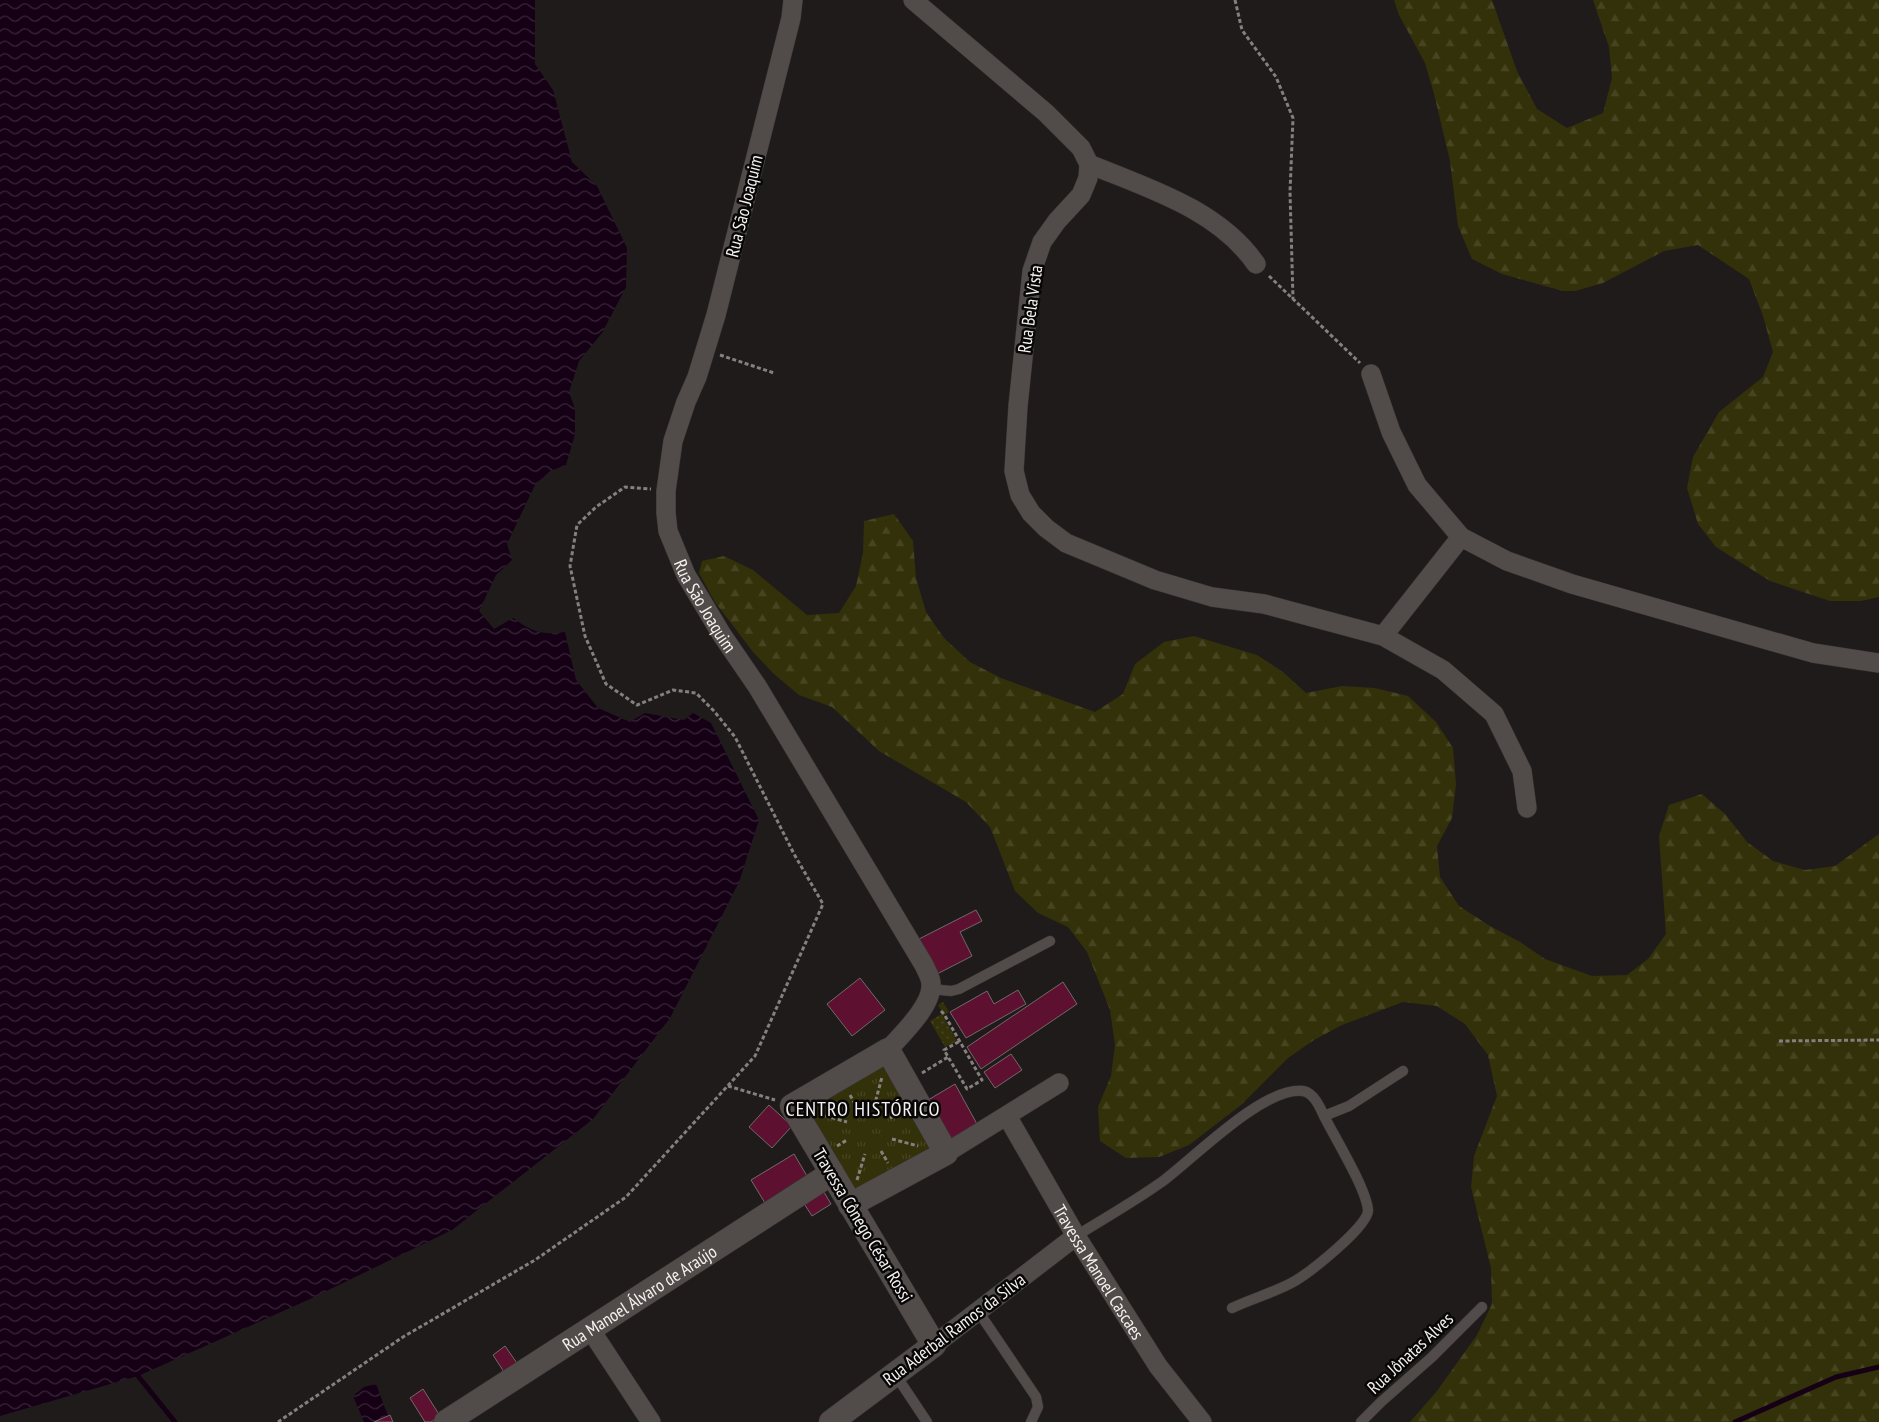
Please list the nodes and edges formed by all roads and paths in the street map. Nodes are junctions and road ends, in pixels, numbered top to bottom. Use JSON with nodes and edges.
{"nodes":[{"id":1,"x":793,"y":0,"type":"edge"},
{"id":2,"x":913,"y":0,"type":"edge"},
{"id":3,"x":1235,"y":0,"type":"edge"},
{"id":4,"x":1089,"y":164,"type":"junction"},
{"id":5,"x":1256,"y":264,"type":"joint"},
{"id":6,"x":1293,"y":299,"type":"junction"},
{"id":7,"x":705,"y":350,"type":"junction"},
{"id":8,"x":774,"y":373,"type":"dead end"},
{"id":9,"x":1371,"y":374,"type":"joint"},
{"id":10,"x":666,"y":490,"type":"junction"},
{"id":11,"x":1461,"y":537,"type":"junction"},
{"id":12,"x":1383,"y":636,"type":"junction"},
{"id":13,"x":1879,"y":663,"type":"edge"},
{"id":14,"x":1527,"y":808,"type":"dead end"},
{"id":15,"x":1050,"y":941,"type":"dead end"},
{"id":16,"x":931,"y":989,"type":"junction"},
{"id":17,"x":944,"y":1014,"type":"dead end"},
{"id":18,"x":1879,"y":1040,"type":"edge"},
{"id":19,"x":960,"y":1041,"type":"junction"},
{"id":20,"x":1779,"y":1042,"type":"dead end"},
{"id":21,"x":888,"y":1050,"type":"junction"},
{"id":22,"x":948,"y":1057,"type":"junction"},
{"id":23,"x":1403,"y":1071,"type":"dead end"},
{"id":24,"x":906,"y":1082,"type":"junction"},
{"id":25,"x":1059,"y":1083,"type":"dead end"},
{"id":26,"x":728,"y":1086,"type":"junction"},
{"id":27,"x":792,"y":1106,"type":"junction"},
{"id":28,"x":1007,"y":1116,"type":"junction"},
{"id":29,"x":1324,"y":1116,"type":"junction"},
{"id":30,"x":946,"y":1153,"type":"junction"},
{"id":31,"x":832,"y":1173,"type":"junction"},
{"id":32,"x":850,"y":1205,"type":"junction"},
{"id":33,"x":1076,"y":1236,"type":"junction"},
{"id":34,"x":1482,"y":1307,"type":"dead end"},
{"id":35,"x":1232,"y":1308,"type":"dead end"},
{"id":36,"x":978,"y":1311,"type":"junction"},
{"id":37,"x":590,"y":1329,"type":"junction"},
{"id":38,"x":934,"y":1345,"type":"junction"},
{"id":39,"x":895,"y":1374,"type":"junction"},
{"id":40,"x":841,"y":1419,"type":"edge"},
{"id":41,"x":278,"y":1422,"type":"edge"},
{"id":42,"x":446,"y":1422,"type":"edge"},
{"id":43,"x":651,"y":1422,"type":"edge"},
{"id":44,"x":927,"y":1422,"type":"edge"},
{"id":45,"x":1031,"y":1422,"type":"edge"},
{"id":46,"x":1202,"y":1422,"type":"edge"},
{"id":47,"x":1361,"y":1422,"type":"edge"}],
"edges":[{"from":1,"to":7,"type":"street","name":"Rua São Joaquim"},
{"from":2,"to":4,"type":"street"},
{"from":3,"to":6,"type":"path"},
{"from":4,"to":5,"type":"street"},
{"from":4,"to":12,"type":"street","name":"Rua Bela Vista"},
{"from":5,"to":6,"type":"path"},
{"from":6,"to":9,"type":"path"},
{"from":7,"to":8,"type":"path"},
{"from":7,"to":10,"type":"street","name":"Rua São Joaquim"},
{"from":9,"to":11,"type":"street"},
{"from":10,"to":16,"type":"street","name":"Rua São Joaquim"},
{"from":10,"to":26,"type":"path"},
{"from":11,"to":12,"type":"street"},
{"from":11,"to":13,"type":"street"},
{"from":12,"to":14,"type":"street","name":"Rua Bela Vista"},
{"from":15,"to":16,"type":"lane"},
{"from":16,"to":21,"type":"street"},
{"from":17,"to":19,"type":"path"},
{"from":18,"to":20,"type":"path"},
{"from":19,"to":22,"type":"path"},
{"from":19,"to":22,"type":"path"},
{"from":21,"to":24,"type":"street"},
{"from":21,"to":27,"type":"street"},
{"from":22,"to":24,"type":"path"},
{"from":23,"to":29,"type":"lane"},
{"from":24,"to":30,"type":"street"},
{"from":25,"to":28,"type":"street"},
{"from":26,"to":27,"type":"path"},
{"from":26,"to":41,"type":"path"},
{"from":27,"to":31,"type":"street","name":"Travessa Cônego César Rossi"},
{"from":28,"to":30,"type":"street"},
{"from":28,"to":33,"type":"street","name":"Travessa Manoel Cascaes"},
{"from":29,"to":33,"type":"lane"},
{"from":29,"to":35,"type":"lane"},
{"from":30,"to":32,"type":"street"},
{"from":31,"to":32,"type":"street","name":"Travessa Cônego César Rossi"},
{"from":31,"to":37,"type":"street","name":"Rua Manoel Álvaro de Araújo"},
{"from":32,"to":38,"type":"street","name":"Travessa Cônego César Rossi"},
{"from":33,"to":36,"type":"street","name":"Rua Aderbal Ramos da Silva"},
{"from":33,"to":46,"type":"street","name":"Travessa Manoel Cascaes"},
{"from":34,"to":47,"type":"lane","name":"Rua Jônatas Alves"},
{"from":36,"to":38,"type":"street","name":"Rua Aderbal Ramos da Silva"},
{"from":36,"to":45,"type":"lane"},
{"from":37,"to":42,"type":"street","name":"Rua Manoel Álvaro de Araújo"},
{"from":37,"to":43,"type":"street"},
{"from":38,"to":39,"type":"street","name":"Rua Aderbal Ramos da Silva"},
{"from":39,"to":40,"type":"street","name":"Rua Aderbal Ramos da Silva"},
{"from":39,"to":44,"type":"lane"}]}
